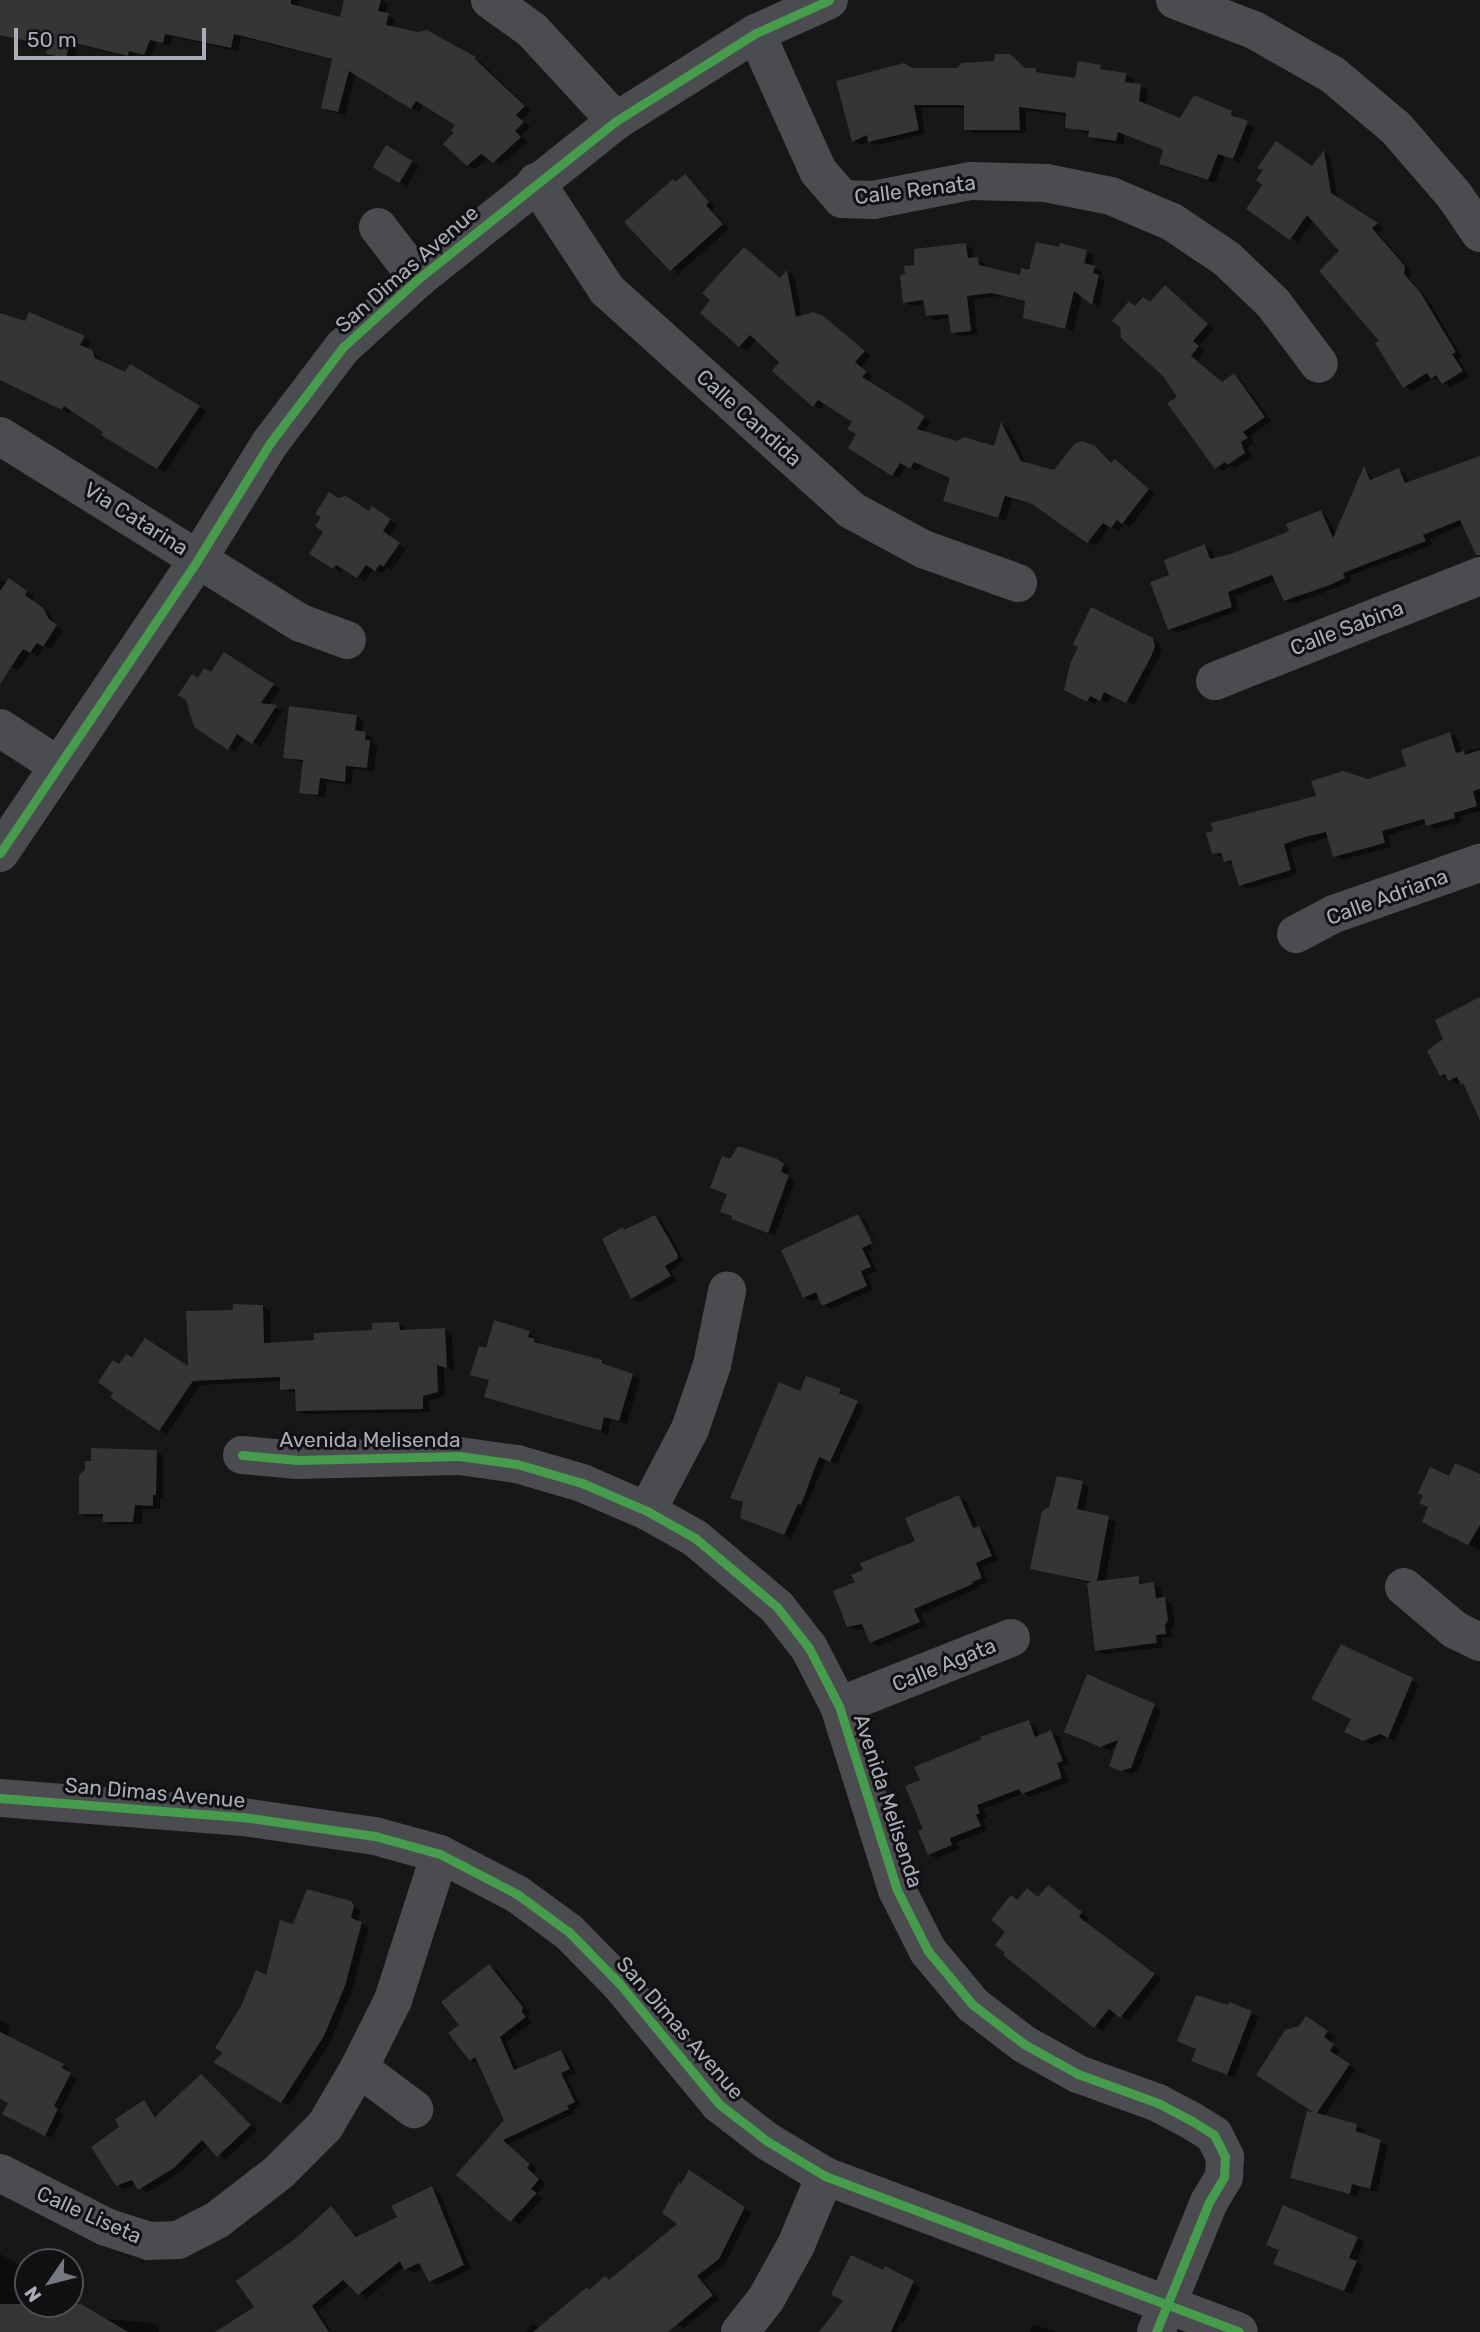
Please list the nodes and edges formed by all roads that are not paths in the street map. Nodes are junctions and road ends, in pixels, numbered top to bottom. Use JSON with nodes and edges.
{"nodes":[{"id":1,"x":491,"y":0,"type":"edge"},
{"id":2,"x":829,"y":0,"type":"edge"},
{"id":3,"x":1175,"y":0,"type":"edge"},
{"id":4,"x":757,"y":33,"type":"junction"},
{"id":5,"x":616,"y":121,"type":"junction"},
{"id":6,"x":536,"y":182,"type":"junction"},
{"id":7,"x":378,"y":227,"type":"dead end"},
{"id":8,"x":1480,"y":233,"type":"edge"},
{"id":9,"x":418,"y":279,"type":"junction"},
{"id":10,"x":1319,"y":364,"type":"dead end"},
{"id":11,"x":0,"y":436,"type":"edge"},
{"id":12,"x":198,"y":559,"type":"junction"},
{"id":13,"x":1480,"y":576,"type":"edge"},
{"id":14,"x":1018,"y":583,"type":"dead end"},
{"id":15,"x":347,"y":640,"type":"dead end"},
{"id":16,"x":1215,"y":681,"type":"dead end"},
{"id":17,"x":0,"y":728,"type":"edge"},
{"id":18,"x":57,"y":765,"type":"junction"},
{"id":19,"x":0,"y":853,"type":"edge"},
{"id":20,"x":1480,"y":863,"type":"edge"},
{"id":21,"x":1296,"y":934,"type":"dead end"},
{"id":22,"x":727,"y":1291,"type":"dead end"},
{"id":23,"x":242,"y":1455,"type":"dead end"},
{"id":24,"x":647,"y":1511,"type":"junction"},
{"id":25,"x":1404,"y":1587,"type":"dead end"},
{"id":26,"x":1011,"y":1638,"type":"dead end"},
{"id":27,"x":1480,"y":1642,"type":"edge"},
{"id":28,"x":839,"y":1706,"type":"junction"},
{"id":29,"x":0,"y":1798,"type":"edge"},
{"id":30,"x":440,"y":1854,"type":"junction"},
{"id":31,"x":359,"y":2068,"type":"junction"},
{"id":32,"x":414,"y":2109,"type":"dead end"},
{"id":33,"x":0,"y":2173,"type":"edge"},
{"id":34,"x":825,"y":2176,"type":"junction"},
{"id":35,"x":1160,"y":2318,"type":"edge"},
{"id":36,"x":740,"y":2332,"type":"edge"},
{"id":37,"x":1239,"y":2332,"type":"edge"}],
"edges":[{"from":1,"to":5,"type":"street"},
{"from":2,"to":4,"type":"street","name":"San Dimas Avenue"},
{"from":3,"to":8,"type":"street"},
{"from":4,"to":5,"type":"street","name":"San Dimas Avenue"},
{"from":4,"to":10,"type":"street","name":"Calle Renata"},
{"from":5,"to":6,"type":"street","name":"San Dimas Avenue"},
{"from":6,"to":9,"type":"street","name":"San Dimas Avenue"},
{"from":6,"to":14,"type":"street","name":"Calle Candida"},
{"from":7,"to":9,"type":"street"},
{"from":9,"to":12,"type":"street","name":"San Dimas Avenue"},
{"from":11,"to":12,"type":"street","name":"Via Catarina"},
{"from":12,"to":15,"type":"street","name":"Via Catarina"},
{"from":12,"to":18,"type":"street","name":"San Dimas Avenue"},
{"from":13,"to":16,"type":"street","name":"Calle Sabina"},
{"from":17,"to":18,"type":"street"},
{"from":18,"to":19,"type":"street","name":"San Dimas Avenue"},
{"from":20,"to":21,"type":"street","name":"Calle Adriana"},
{"from":22,"to":24,"type":"street"},
{"from":23,"to":24,"type":"street","name":"Avenida Melisenda"},
{"from":24,"to":28,"type":"street","name":"Avenida Melisenda"},
{"from":25,"to":27,"type":"street"},
{"from":26,"to":28,"type":"street","name":"Calle Agata"},
{"from":28,"to":35,"type":"street","name":"Avenida Melisenda"},
{"from":29,"to":30,"type":"street","name":"San Dimas Avenue"},
{"from":30,"to":31,"type":"street","name":"Calle Liseta"},
{"from":30,"to":34,"type":"street","name":"San Dimas Avenue"},
{"from":31,"to":32,"type":"street"},
{"from":31,"to":33,"type":"street","name":"Calle Liseta"},
{"from":34,"to":35,"type":"street","name":"San Dimas Avenue"},
{"from":34,"to":36,"type":"street"},
{"from":35,"to":37,"type":"street","name":"San Dimas Avenue"}]}
